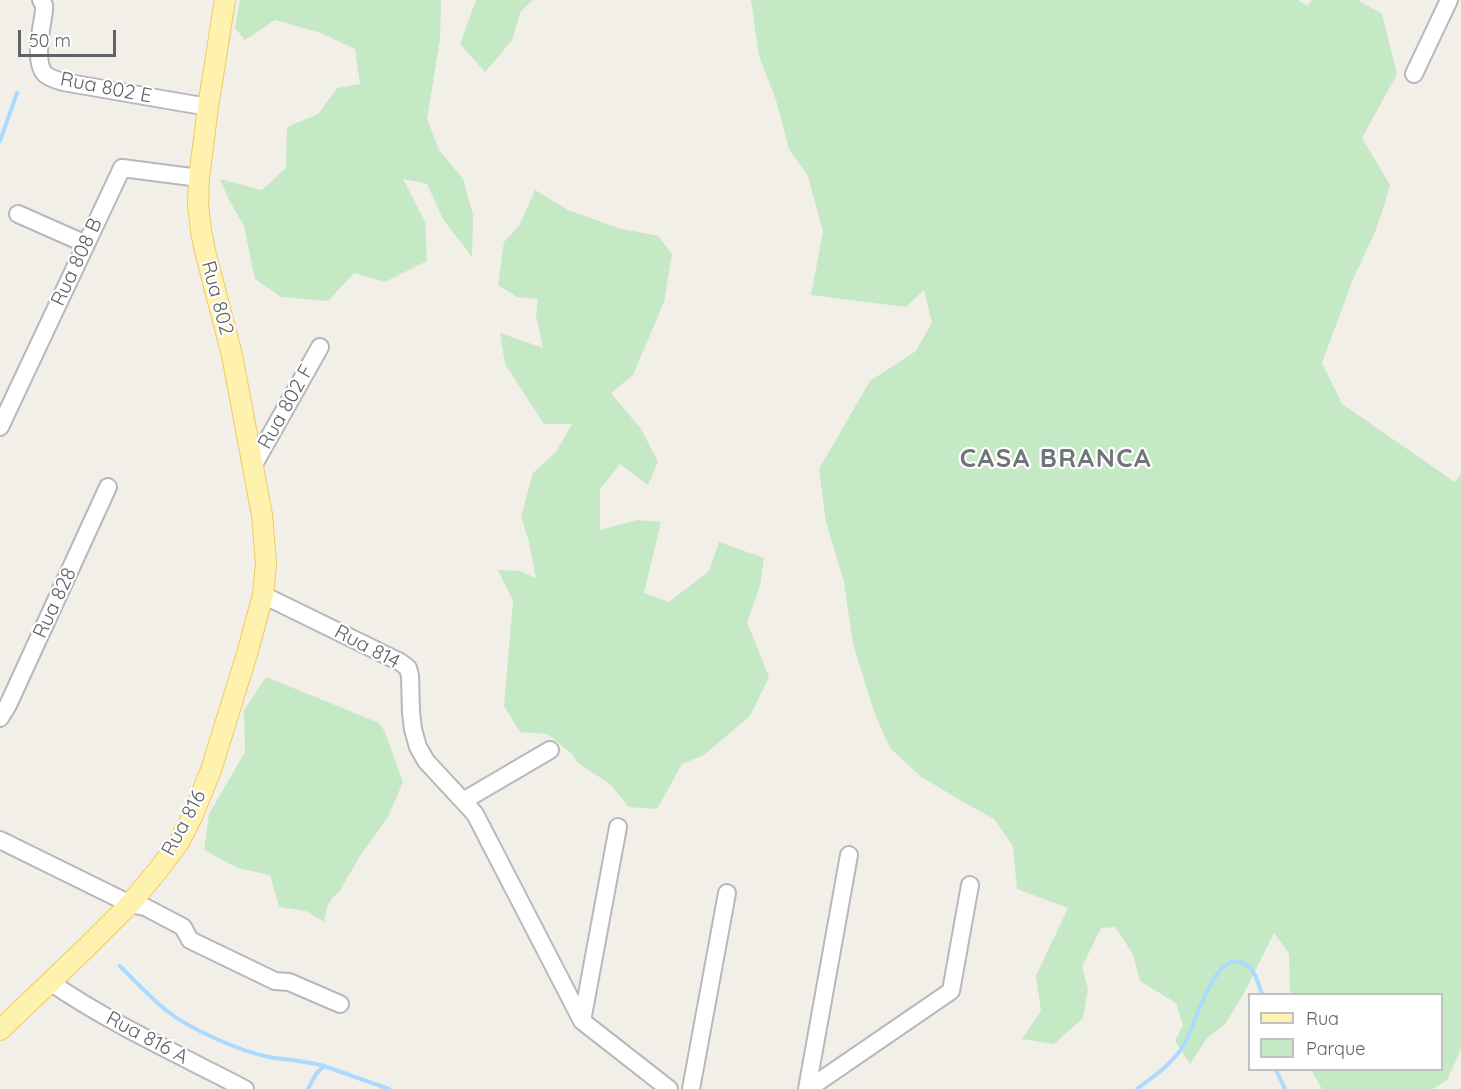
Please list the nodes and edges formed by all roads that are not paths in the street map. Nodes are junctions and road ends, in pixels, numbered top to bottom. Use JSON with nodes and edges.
{"nodes":[{"id":1,"x":41,"y":0,"type":"edge"},
{"id":2,"x":225,"y":0,"type":"edge"},
{"id":3,"x":1449,"y":0,"type":"edge"},
{"id":4,"x":1414,"y":74,"type":"dead end"},
{"id":5,"x":208,"y":107,"type":"junction"},
{"id":6,"x":199,"y":178,"type":"junction"},
{"id":7,"x":18,"y":214,"type":"dead end"},
{"id":8,"x":86,"y":244,"type":"junction"},
{"id":9,"x":320,"y":347,"type":"dead end"},
{"id":10,"x":0,"y":427,"type":"edge"},
{"id":11,"x":253,"y":466,"type":"junction"},
{"id":12,"x":108,"y":487,"type":"dead end"},
{"id":13,"x":263,"y":595,"type":"junction"},
{"id":14,"x":0,"y":718,"type":"edge"},
{"id":15,"x":550,"y":750,"type":"dead end"},
{"id":16,"x":463,"y":801,"type":"junction"},
{"id":17,"x":618,"y":827,"type":"dead end"},
{"id":18,"x":0,"y":840,"type":"edge"},
{"id":19,"x":849,"y":855,"type":"dead end"},
{"id":20,"x":970,"y":885,"type":"dead end"},
{"id":21,"x":727,"y":893,"type":"dead end"},
{"id":22,"x":130,"y":904,"type":"junction"},
{"id":23,"x":50,"y":982,"type":"junction"},
{"id":24,"x":340,"y":1004,"type":"dead end"},
{"id":25,"x":582,"y":1021,"type":"junction"},
{"id":26,"x":0,"y":1030,"type":"edge"},
{"id":27,"x":245,"y":1089,"type":"edge"},
{"id":28,"x":669,"y":1089,"type":"edge"},
{"id":29,"x":691,"y":1089,"type":"edge"},
{"id":30,"x":808,"y":1089,"type":"edge"}],
"edges":[{"from":1,"to":5,"type":"street","name":"Rua 802 E"},
{"from":2,"to":5,"type":"main road","name":"Rua 802"},
{"from":3,"to":4,"type":"street"},
{"from":5,"to":6,"type":"main road","name":"Rua 802"},
{"from":6,"to":8,"type":"street","name":"Rua 808 B"},
{"from":6,"to":11,"type":"main road","name":"Rua 802"},
{"from":7,"to":8,"type":"street"},
{"from":8,"to":10,"type":"street","name":"Rua 808 B"},
{"from":9,"to":11,"type":"street","name":"Rua 802 F"},
{"from":11,"to":13,"type":"main road","name":"Rua 802"},
{"from":12,"to":14,"type":"street","name":"Rua 828"},
{"from":13,"to":16,"type":"street","name":"Rua 814"},
{"from":13,"to":22,"type":"main road","name":"Rua 816"},
{"from":15,"to":16,"type":"street"},
{"from":16,"to":25,"type":"street"},
{"from":17,"to":25,"type":"street"},
{"from":18,"to":22,"type":"street"},
{"from":19,"to":30,"type":"street"},
{"from":20,"to":30,"type":"street"},
{"from":21,"to":29,"type":"street"},
{"from":22,"to":23,"type":"main road","name":"Rua 816"},
{"from":22,"to":24,"type":"street"},
{"from":23,"to":26,"type":"main road","name":"Rua 816"},
{"from":23,"to":27,"type":"street","name":"Rua 816 A"},
{"from":25,"to":28,"type":"street"}]}
